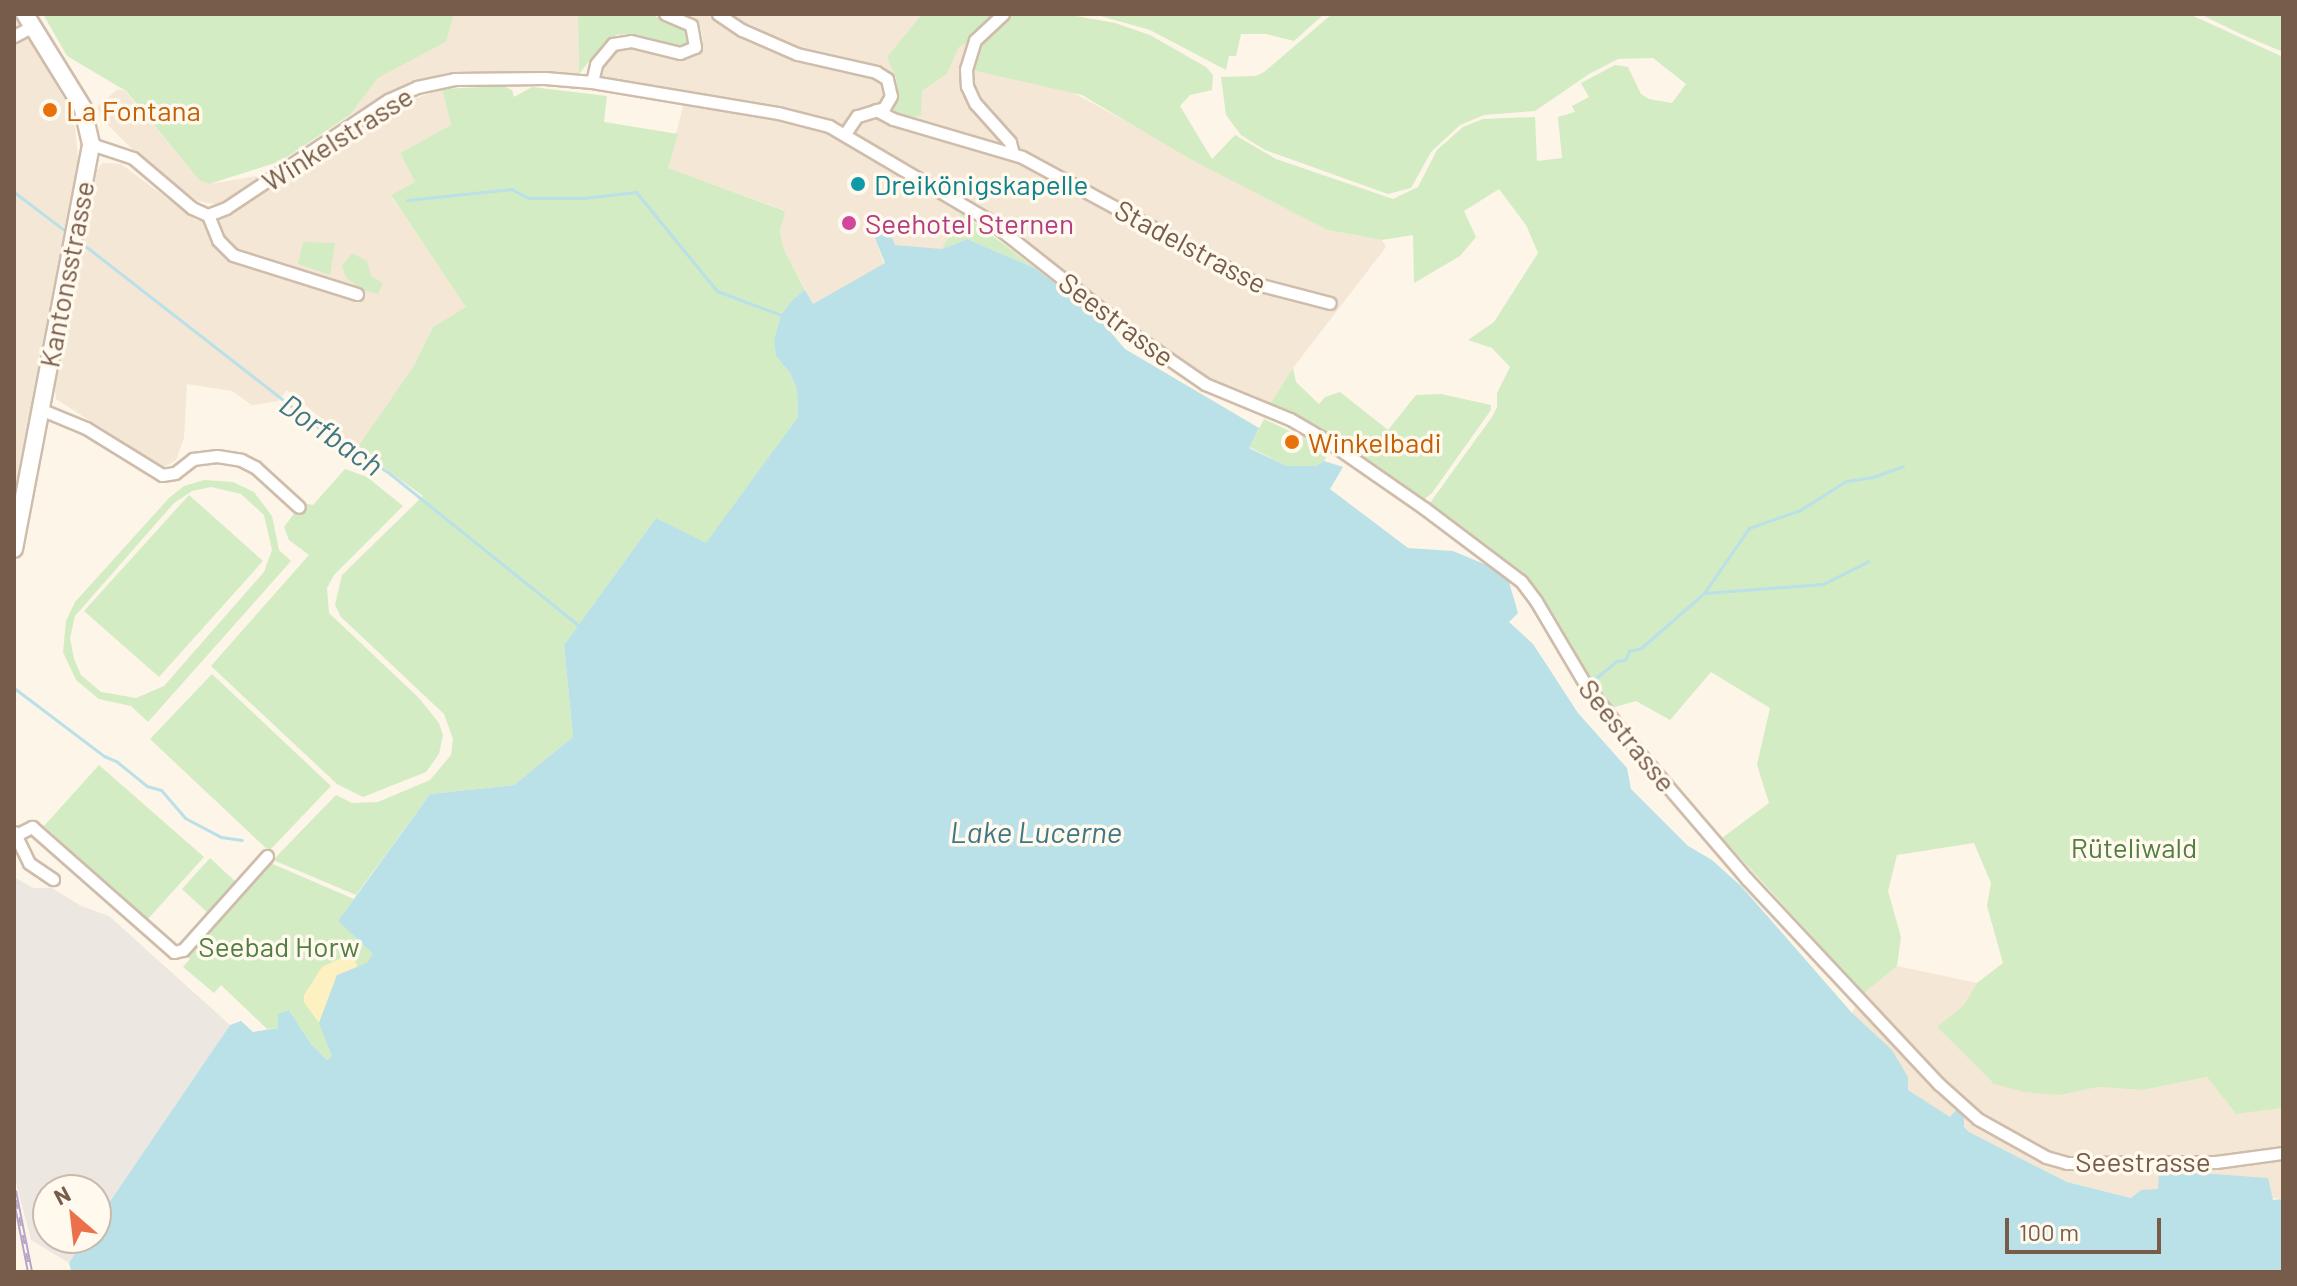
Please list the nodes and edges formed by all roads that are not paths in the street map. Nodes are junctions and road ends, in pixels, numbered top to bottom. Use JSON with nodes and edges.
{"nodes":[{"id":1,"x":665,"y":14,"type":"edge"},
{"id":2,"x":718,"y":14,"type":"edge"},
{"id":3,"x":1003,"y":14,"type":"edge"},
{"id":4,"x":29,"y":20,"type":"edge"},
{"id":5,"x":14,"y":36,"type":"edge"},
{"id":6,"x":592,"y":82,"type":"junction"},
{"id":7,"x":876,"y":110,"type":"junction"},
{"id":8,"x":845,"y":134,"type":"junction"},
{"id":9,"x":91,"y":144,"type":"junction"},
{"id":10,"x":1013,"y":154,"type":"junction"},
{"id":11,"x":208,"y":215,"type":"junction"},
{"id":12,"x":357,"y":294,"type":"dead end"},
{"id":13,"x":1330,"y":303,"type":"dead end"},
{"id":14,"x":40,"y":409,"type":"junction"},
{"id":15,"x":299,"y":507,"type":"dead end"},
{"id":16,"x":14,"y":549,"type":"edge"},
{"id":17,"x":15,"y":833,"type":"edge"},
{"id":18,"x":267,"y":856,"type":"dead end"},
{"id":19,"x":53,"y":879,"type":"dead end"},
{"id":20,"x":2283,"y":1153,"type":"edge"}],
"edges":[{"from":1,"to":6,"type":"street"},
{"from":2,"to":7,"type":"street"},
{"from":3,"to":10,"type":"street"},
{"from":4,"to":5,"type":"street"},
{"from":4,"to":9,"type":"main road","name":"Kantonsstrasse"},
{"from":6,"to":8,"type":"street","name":"Winkelstrasse"},
{"from":6,"to":11,"type":"street","name":"Winkelstrasse"},
{"from":7,"to":8,"type":"street"},
{"from":7,"to":10,"type":"street","name":"Stadelstrasse"},
{"from":8,"to":20,"type":"street","name":"Seestrasse"},
{"from":9,"to":11,"type":"street"},
{"from":9,"to":14,"type":"main road","name":"Kantonsstrasse"},
{"from":10,"to":13,"type":"street","name":"Stadelstrasse"},
{"from":11,"to":12,"type":"street"},
{"from":14,"to":15,"type":"street"},
{"from":14,"to":16,"type":"main road","name":"Kantonsstrasse"},
{"from":17,"to":18,"type":"street"},
{"from":17,"to":19,"type":"street"}]}
